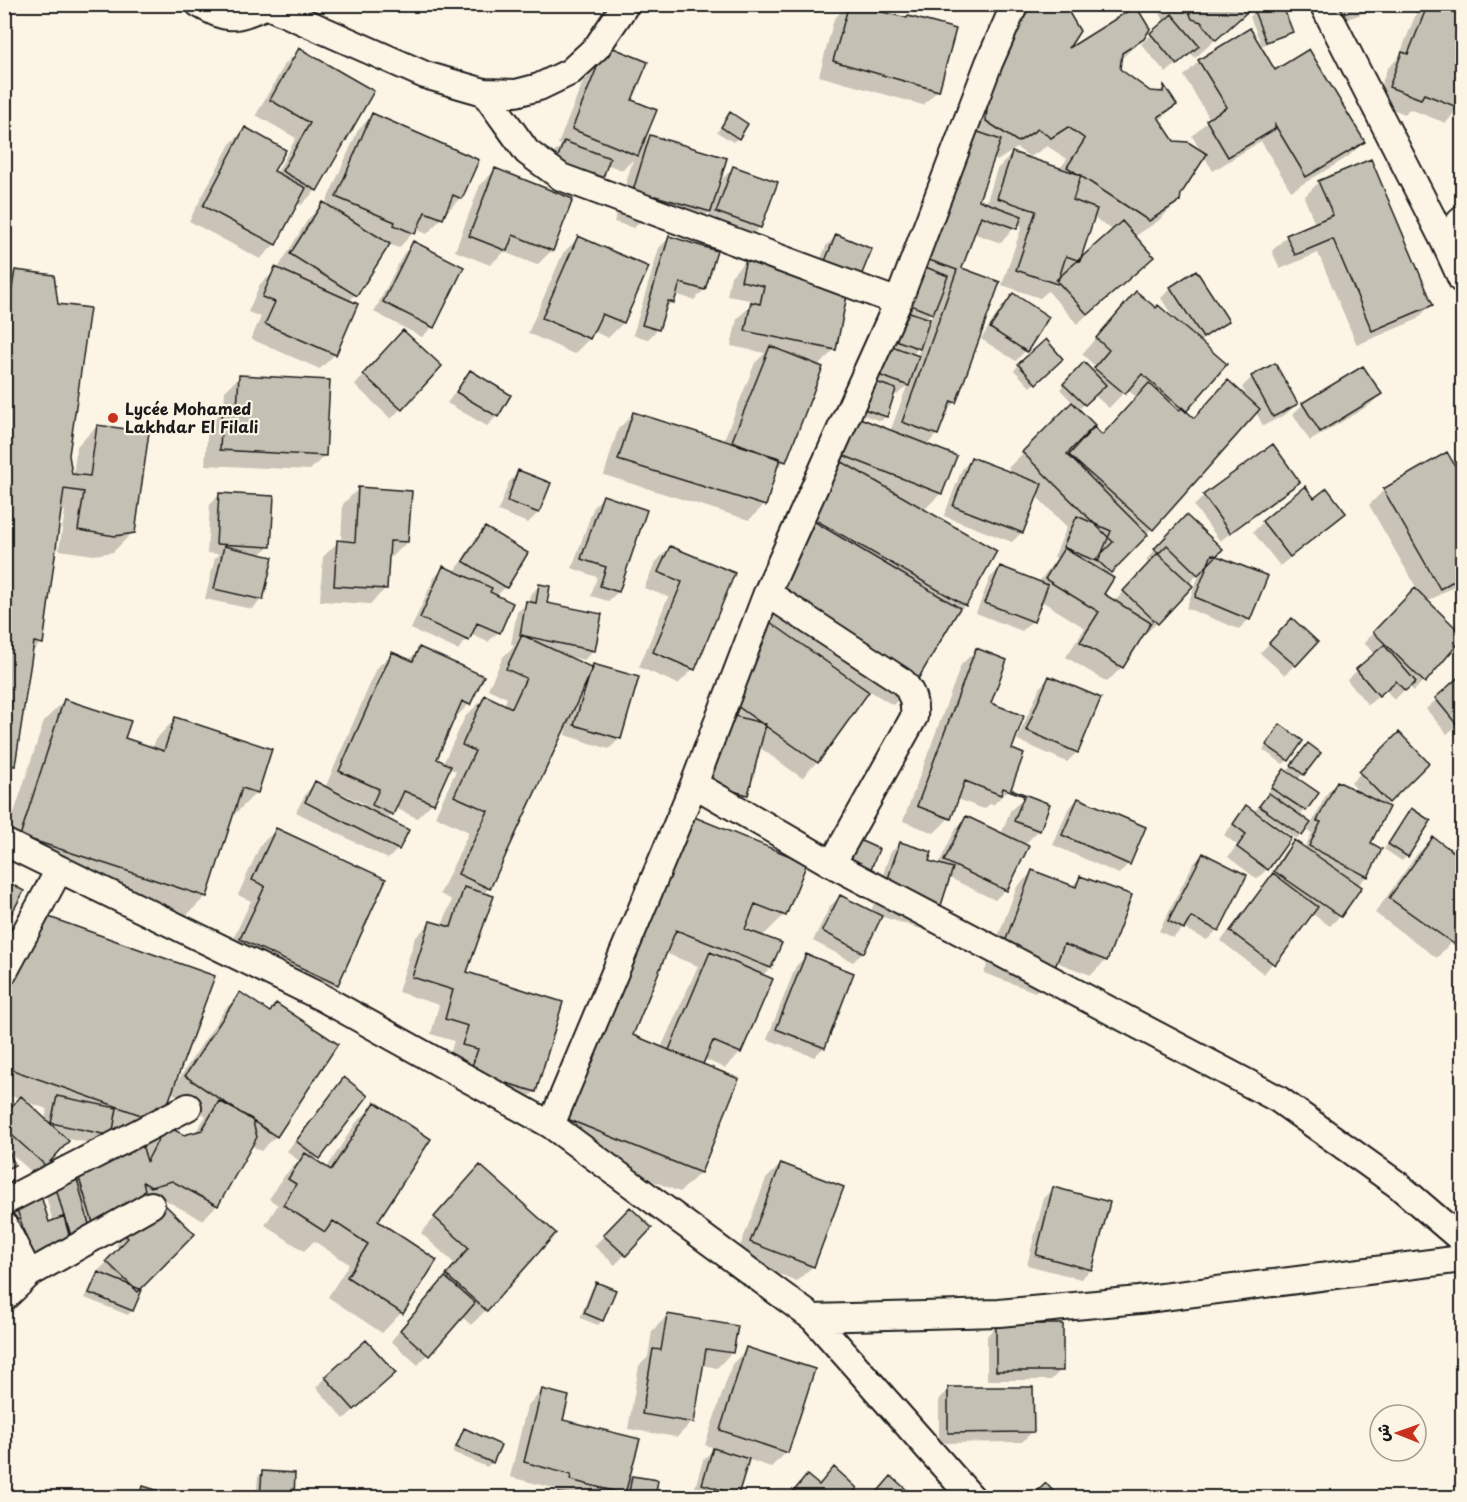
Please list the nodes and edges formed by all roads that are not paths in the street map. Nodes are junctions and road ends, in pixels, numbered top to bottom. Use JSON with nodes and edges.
{"nodes":[{"id":1,"x":199,"y":4,"type":"edge"},
{"id":2,"x":626,"y":4,"type":"edge"},
{"id":3,"x":1015,"y":4,"type":"edge"},
{"id":4,"x":1323,"y":4,"type":"edge"},
{"id":5,"x":264,"y":5,"type":"edge"},
{"id":6,"x":484,"y":92,"type":"junction"},
{"id":7,"x":1462,"y":219,"type":"edge"},
{"id":8,"x":1444,"y":242,"type":"junction"},
{"id":9,"x":1462,"y":280,"type":"edge"},
{"id":10,"x":898,"y":302,"type":"junction"},
{"id":11,"x":767,"y":593,"type":"junction"},
{"id":12,"x":694,"y":784,"type":"junction"},
{"id":13,"x":4,"y":842,"type":"edge"},
{"id":14,"x":832,"y":864,"type":"junction"},
{"id":15,"x":59,"y":870,"type":"junction"},
{"id":16,"x":4,"y":972,"type":"edge"},
{"id":17,"x":188,"y":1107,"type":"dead end"},
{"id":18,"x":551,"y":1125,"type":"junction"},
{"id":19,"x":4,"y":1202,"type":"edge"},
{"id":20,"x":151,"y":1205,"type":"dead end"},
{"id":21,"x":4,"y":1224,"type":"edge"},
{"id":22,"x":1462,"y":1240,"type":"edge"},
{"id":23,"x":1462,"y":1259,"type":"edge"},
{"id":24,"x":29,"y":1274,"type":"junction"},
{"id":25,"x":4,"y":1298,"type":"edge"},
{"id":26,"x":813,"y":1318,"type":"junction"},
{"id":27,"x":972,"y":1497,"type":"edge"}],
"edges":[{"from":1,"to":5,"type":"street"},
{"from":2,"to":6,"type":"street"},
{"from":3,"to":10,"type":"street"},
{"from":4,"to":8,"type":"street"},
{"from":5,"to":6,"type":"street"},
{"from":6,"to":10,"type":"street"},
{"from":7,"to":8,"type":"street"},
{"from":8,"to":9,"type":"street"},
{"from":10,"to":11,"type":"street"},
{"from":11,"to":12,"type":"street"},
{"from":11,"to":14,"type":"street"},
{"from":12,"to":14,"type":"street"},
{"from":12,"to":18,"type":"street"},
{"from":13,"to":15,"type":"street"},
{"from":14,"to":22,"type":"street"},
{"from":15,"to":16,"type":"street"},
{"from":15,"to":18,"type":"street"},
{"from":17,"to":19,"type":"street"},
{"from":18,"to":26,"type":"street"},
{"from":20,"to":24,"type":"street"},
{"from":21,"to":24,"type":"street"},
{"from":23,"to":26,"type":"street"},
{"from":24,"to":25,"type":"street"},
{"from":26,"to":27,"type":"street"}]}
